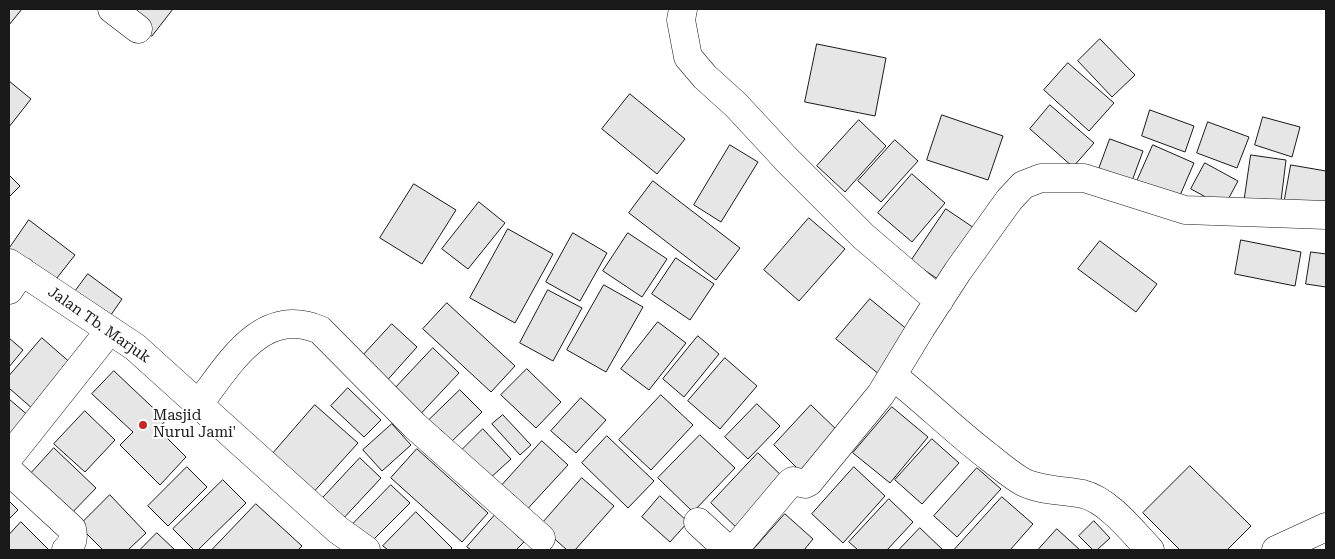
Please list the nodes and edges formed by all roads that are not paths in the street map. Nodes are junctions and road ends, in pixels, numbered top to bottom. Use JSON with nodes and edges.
{"nodes":[{"id":1,"x":112,"y":9,"type":"edge"},
{"id":2,"x":683,"y":9,"type":"edge"},
{"id":3,"x":138,"y":29,"type":"dead end"},
{"id":4,"x":1326,"y":215,"type":"edge"},
{"id":5,"x":13,"y":275,"type":"edge"},
{"id":6,"x":939,"y":301,"type":"junction"},
{"id":7,"x":110,"y":330,"type":"junction"},
{"id":8,"x":892,"y":376,"type":"junction"},
{"id":9,"x":198,"y":404,"type":"junction"},
{"id":10,"x":9,"y":457,"type":"edge"},
{"id":11,"x":9,"y":471,"type":"edge"},
{"id":12,"x":698,"y":522,"type":"dead end"},
{"id":13,"x":1326,"y":527,"type":"edge"},
{"id":14,"x":541,"y":538,"type":"dead end"},
{"id":15,"x":66,"y":550,"type":"edge"},
{"id":16,"x":366,"y":550,"type":"edge"},
{"id":17,"x":1150,"y":550,"type":"edge"},
{"id":18,"x":1276,"y":550,"type":"edge"}],
"edges":[{"from":1,"to":3,"type":"street"},
{"from":2,"to":6,"type":"street"},
{"from":4,"to":6,"type":"street"},
{"from":5,"to":7,"type":"street","name":"Jalan Tb. Marjuk"},
{"from":6,"to":8,"type":"street"},
{"from":7,"to":9,"type":"street","name":"Jalan Tb. Marjuk"},
{"from":7,"to":10,"type":"street"},
{"from":8,"to":12,"type":"street"},
{"from":8,"to":17,"type":"street"},
{"from":9,"to":14,"type":"street"},
{"from":9,"to":16,"type":"street","name":"Jalan Tb. Marjuk"},
{"from":11,"to":15,"type":"street"},
{"from":13,"to":18,"type":"street"}]}
